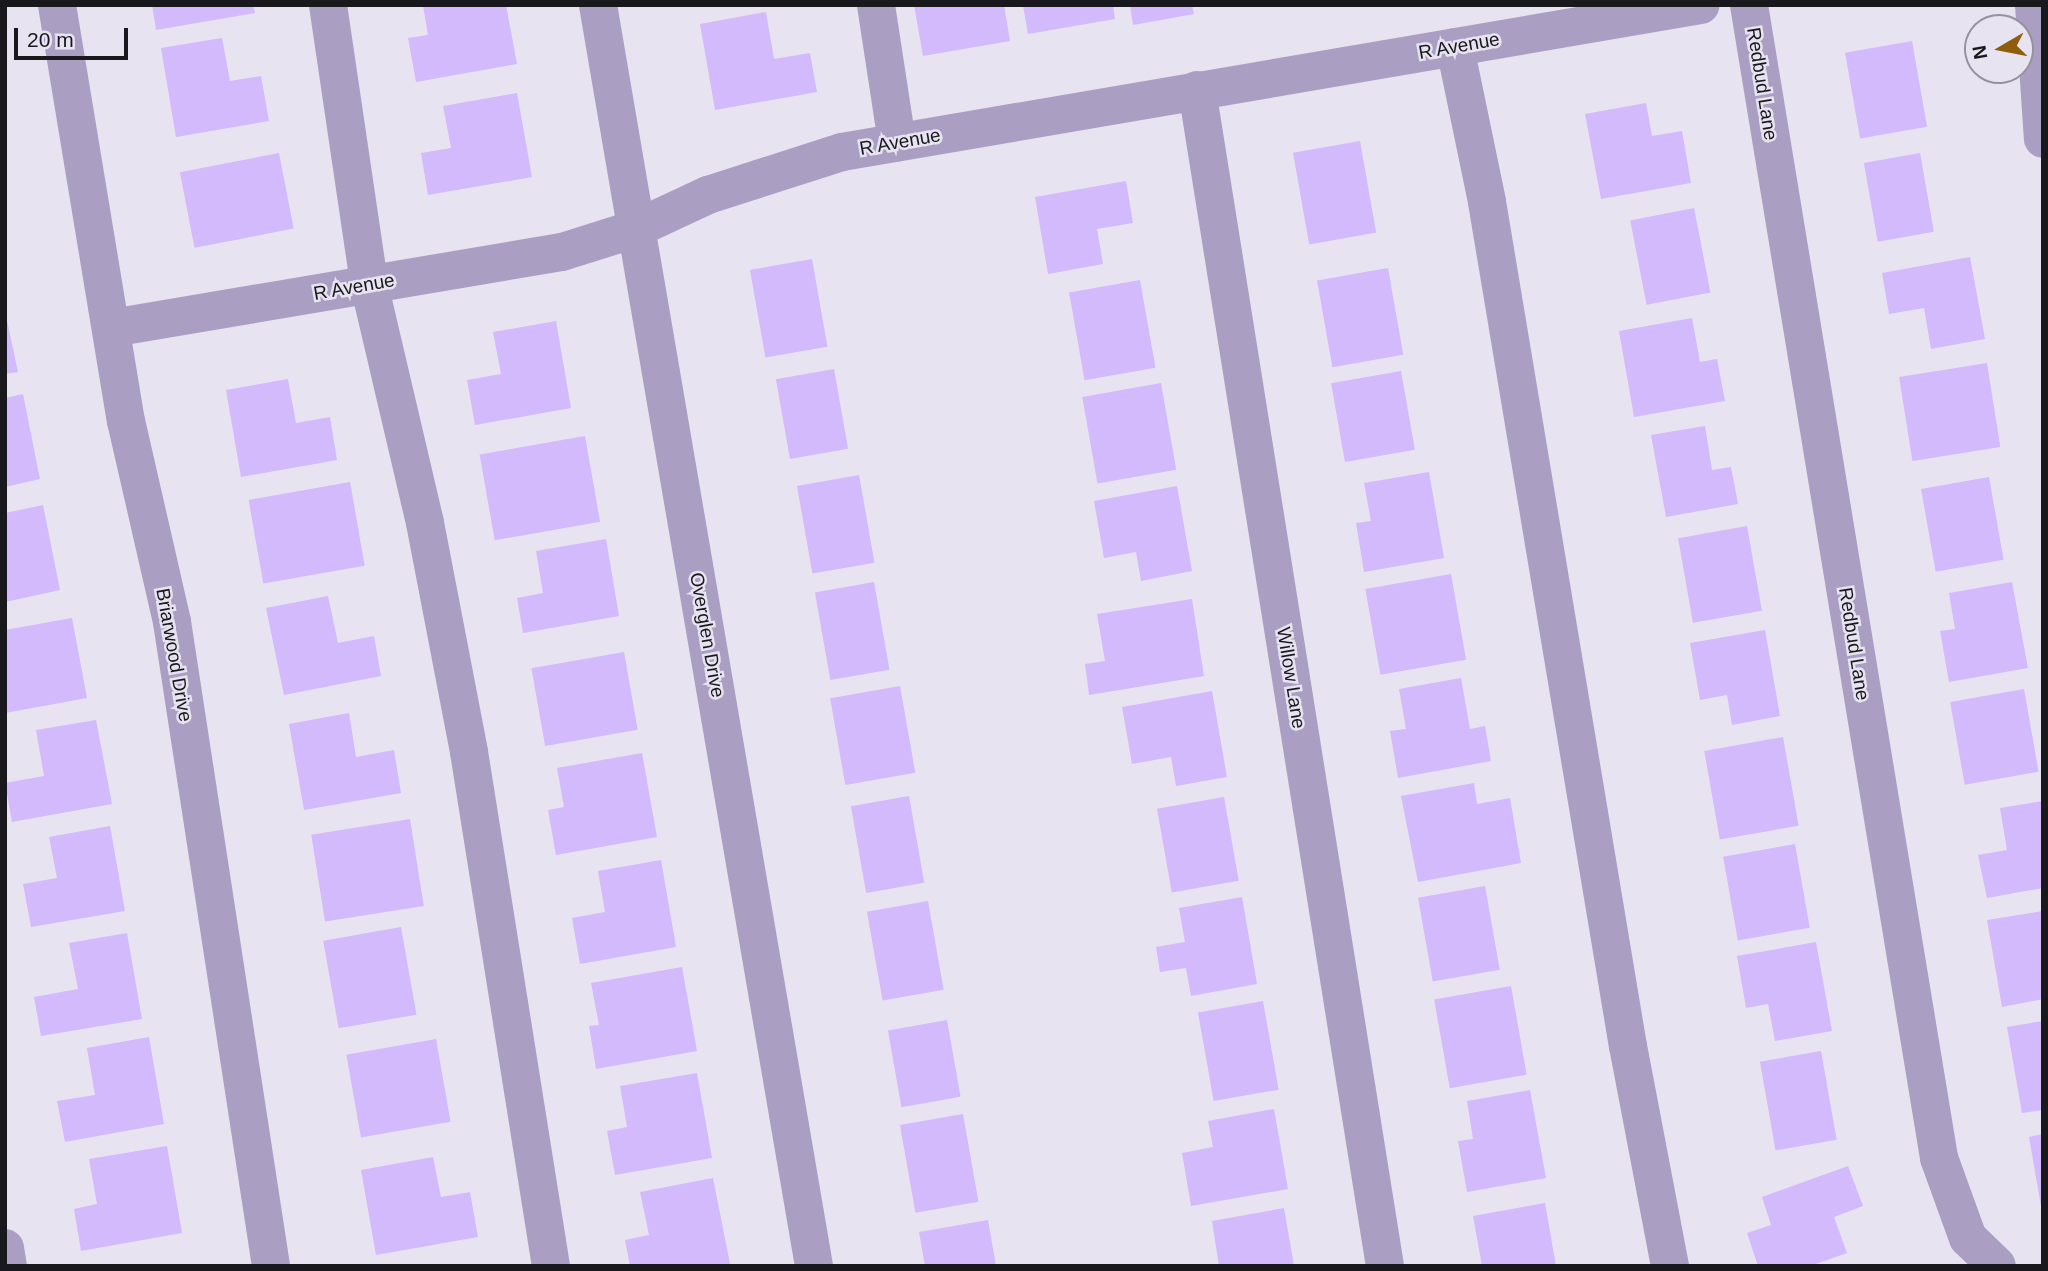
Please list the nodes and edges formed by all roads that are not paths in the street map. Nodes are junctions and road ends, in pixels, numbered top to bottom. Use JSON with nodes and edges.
{"nodes":[{"id":1,"x":57,"y":5,"type":"edge"},
{"id":2,"x":328,"y":5,"type":"edge"},
{"id":3,"x":598,"y":5,"type":"edge"},
{"id":4,"x":876,"y":5,"type":"edge"},
{"id":5,"x":1701,"y":5,"type":"edge"},
{"id":6,"x":1749,"y":5,"type":"edge"},
{"id":7,"x":2034,"y":5,"type":"edge"},
{"id":8,"x":1455,"y":47,"type":"junction"},
{"id":9,"x":1197,"y":90,"type":"junction"},
{"id":10,"x":2043,"y":139,"type":"edge"},
{"id":11,"x":897,"y":142,"type":"junction"},
{"id":12,"x":635,"y":229,"type":"junction"},
{"id":13,"x":369,"y":284,"type":"junction"},
{"id":14,"x":112,"y":328,"type":"junction"},
{"id":15,"x":5,"y":1248,"type":"edge"},
{"id":16,"x":8,"y":1266,"type":"edge"},
{"id":17,"x":271,"y":1266,"type":"edge"},
{"id":18,"x":551,"y":1266,"type":"edge"},
{"id":19,"x":814,"y":1266,"type":"edge"},
{"id":20,"x":1385,"y":1266,"type":"edge"},
{"id":21,"x":1670,"y":1266,"type":"edge"},
{"id":22,"x":1997,"y":1266,"type":"edge"}],
"edges":[{"from":1,"to":14,"type":"street","name":"Briarwood Drive"},
{"from":2,"to":13,"type":"street"},
{"from":3,"to":12,"type":"street","name":"Overglen Drive"},
{"from":4,"to":11,"type":"street"},
{"from":5,"to":8,"type":"street","name":"R Avenue"},
{"from":6,"to":22,"type":"street","name":"Redbud Lane"},
{"from":7,"to":10,"type":"street"},
{"from":8,"to":9,"type":"street","name":"R Avenue"},
{"from":8,"to":21,"type":"street"},
{"from":9,"to":11,"type":"street","name":"R Avenue"},
{"from":9,"to":20,"type":"street","name":"Willow Lane"},
{"from":11,"to":12,"type":"street","name":"R Avenue"},
{"from":12,"to":13,"type":"street","name":"R Avenue"},
{"from":12,"to":19,"type":"street","name":"Overglen Drive"},
{"from":13,"to":14,"type":"street","name":"R Avenue"},
{"from":13,"to":18,"type":"street"},
{"from":14,"to":17,"type":"street","name":"Briarwood Drive"},
{"from":15,"to":16,"type":"street"}]}
